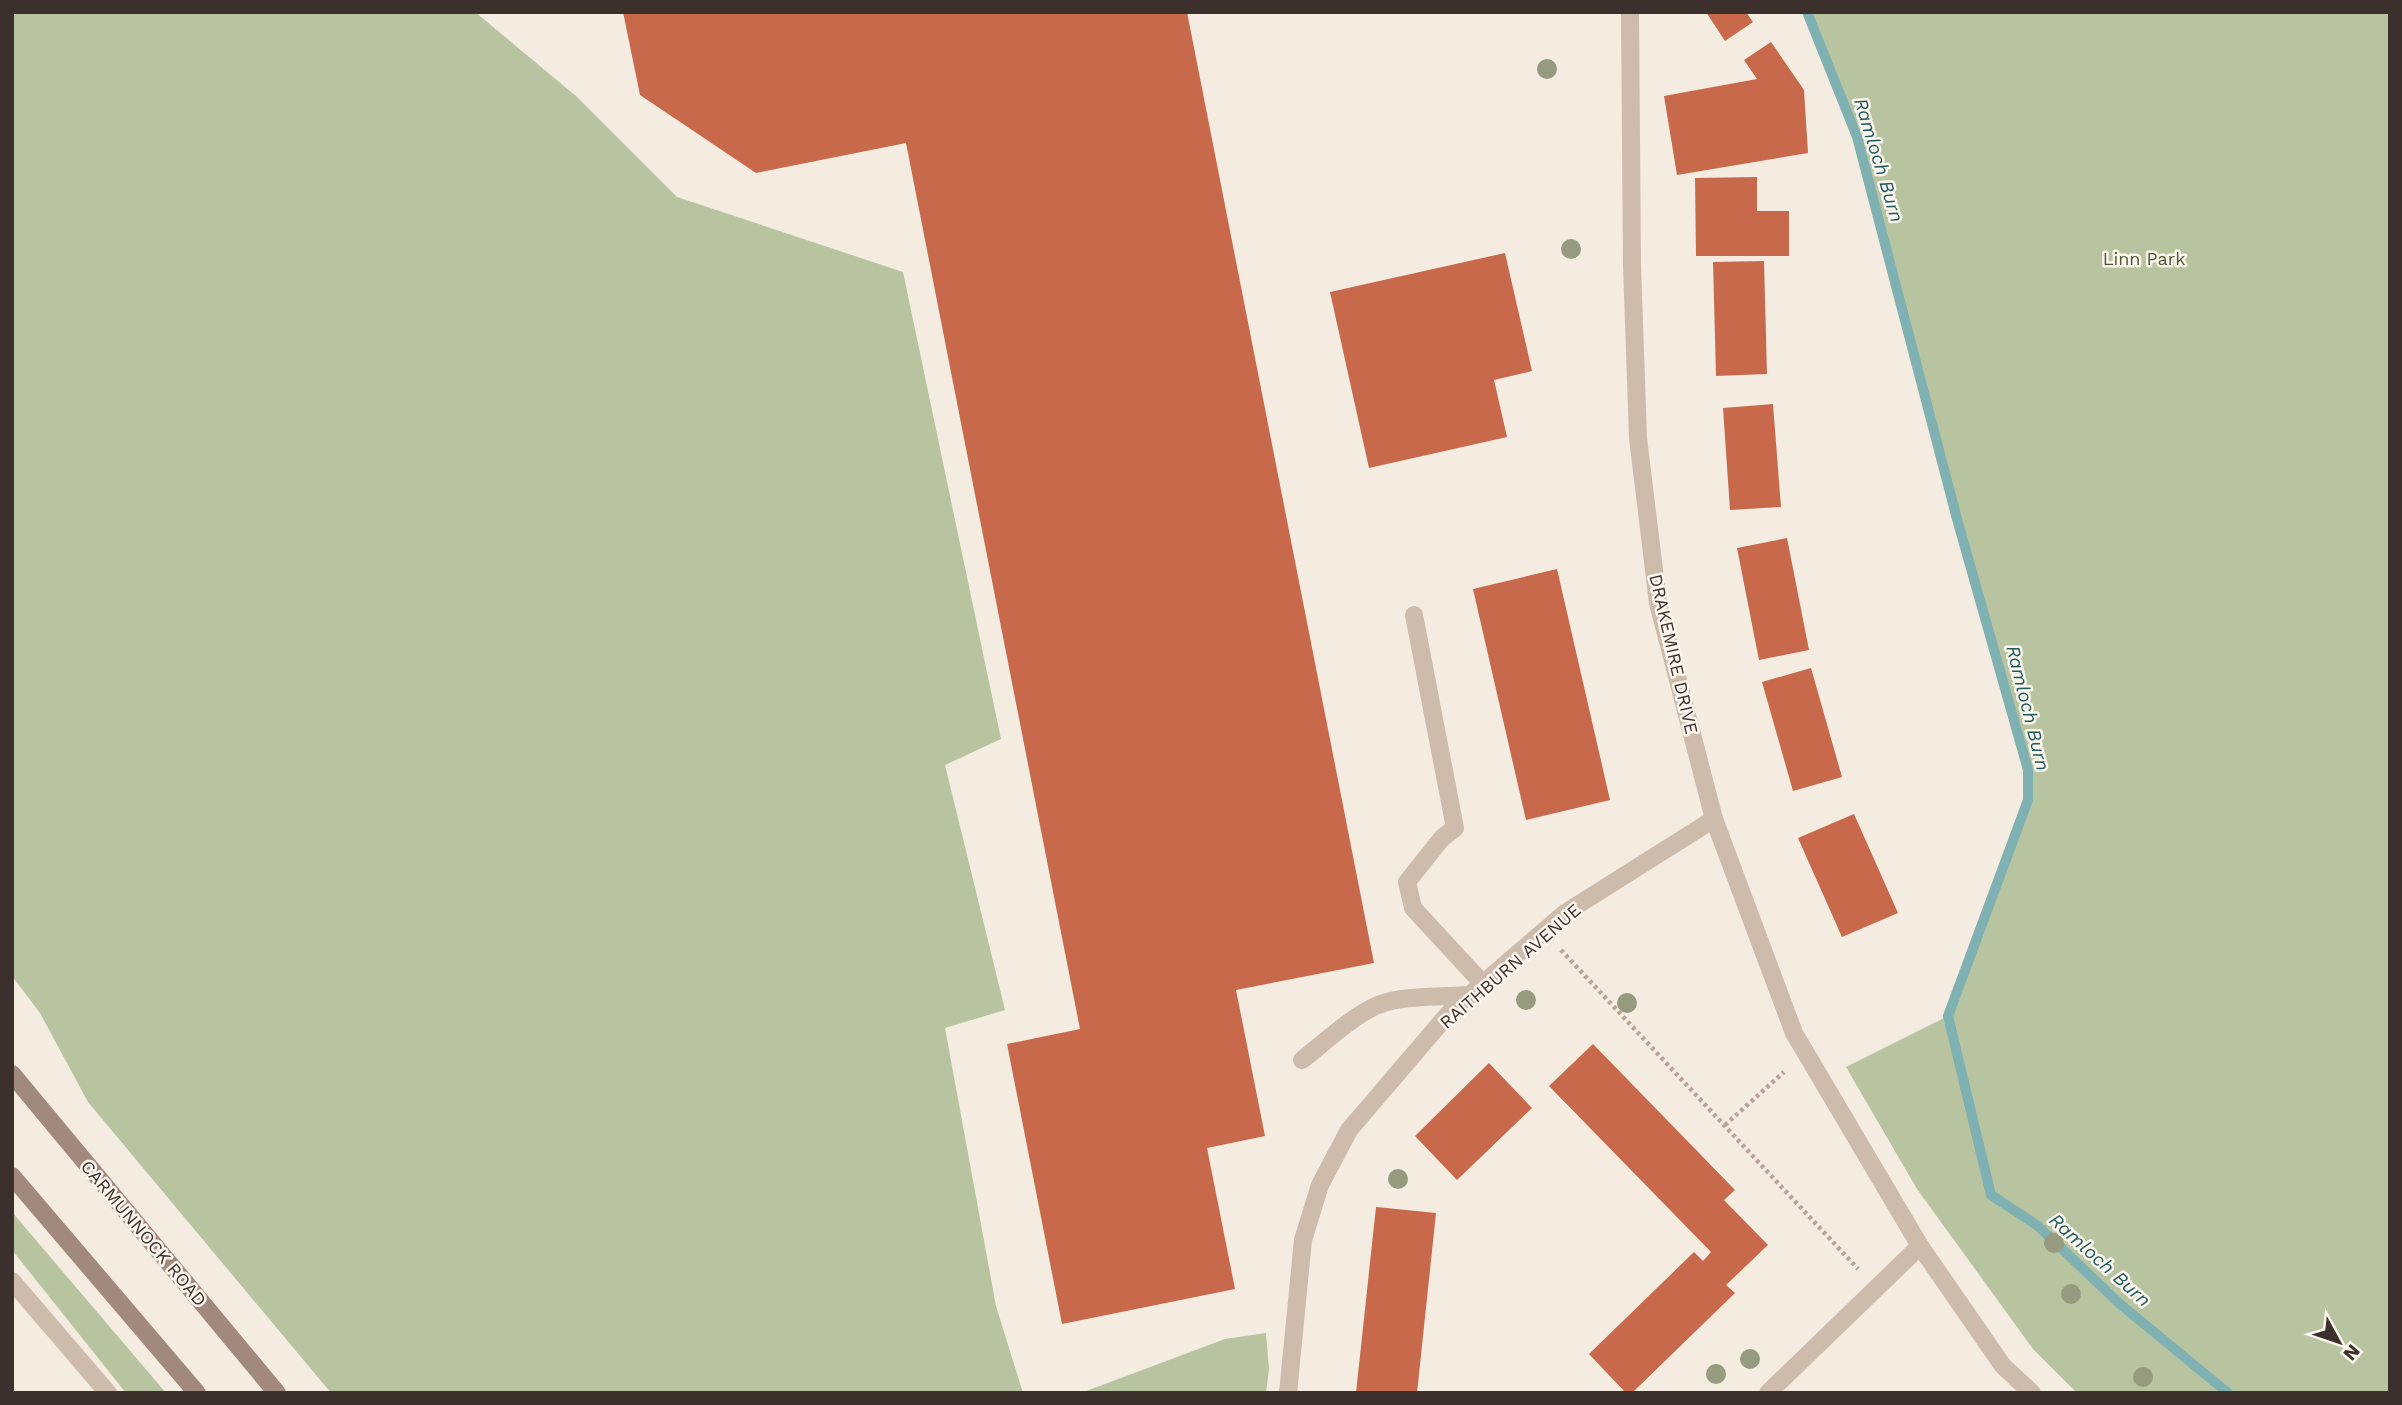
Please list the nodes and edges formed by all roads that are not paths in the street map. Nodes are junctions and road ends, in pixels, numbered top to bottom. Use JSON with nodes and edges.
{"nodes":[{"id":1,"x":1630,"y":12,"type":"edge"},
{"id":2,"x":1414,"y":615,"type":"dead end"},
{"id":3,"x":1714,"y":819,"type":"junction"},
{"id":4,"x":1477,"y":990,"type":"junction"},
{"id":5,"x":1302,"y":1060,"type":"dead end"},
{"id":6,"x":12,"y":1074,"type":"edge"},
{"id":7,"x":12,"y":1176,"type":"edge"},
{"id":8,"x":1920,"y":1246,"type":"junction"},
{"id":9,"x":12,"y":1281,"type":"edge"},
{"id":10,"x":108,"y":1393,"type":"edge"},
{"id":11,"x":197,"y":1393,"type":"edge"},
{"id":12,"x":276,"y":1393,"type":"edge"},
{"id":13,"x":1288,"y":1393,"type":"edge"},
{"id":14,"x":1768,"y":1393,"type":"edge"},
{"id":15,"x":2032,"y":1393,"type":"edge"}],
"edges":[{"from":1,"to":3,"type":"street","name":"DRAKEMIRE DRIVE"},
{"from":2,"to":4,"type":"street"},
{"from":3,"to":4,"type":"street","name":"RAITHBURN AVENUE"},
{"from":3,"to":8,"type":"street","name":"DRAKEMIRE DRIVE"},
{"from":4,"to":5,"type":"street"},
{"from":4,"to":13,"type":"street","name":"RAITHBURN AVENUE"},
{"from":6,"to":12,"type":"main road","name":"CARMUNNOCK ROAD"},
{"from":7,"to":11,"type":"main road"},
{"from":8,"to":14,"type":"street"},
{"from":8,"to":15,"type":"street","name":"DRAKEMIRE DRIVE"},
{"from":9,"to":10,"type":"street"}]}
